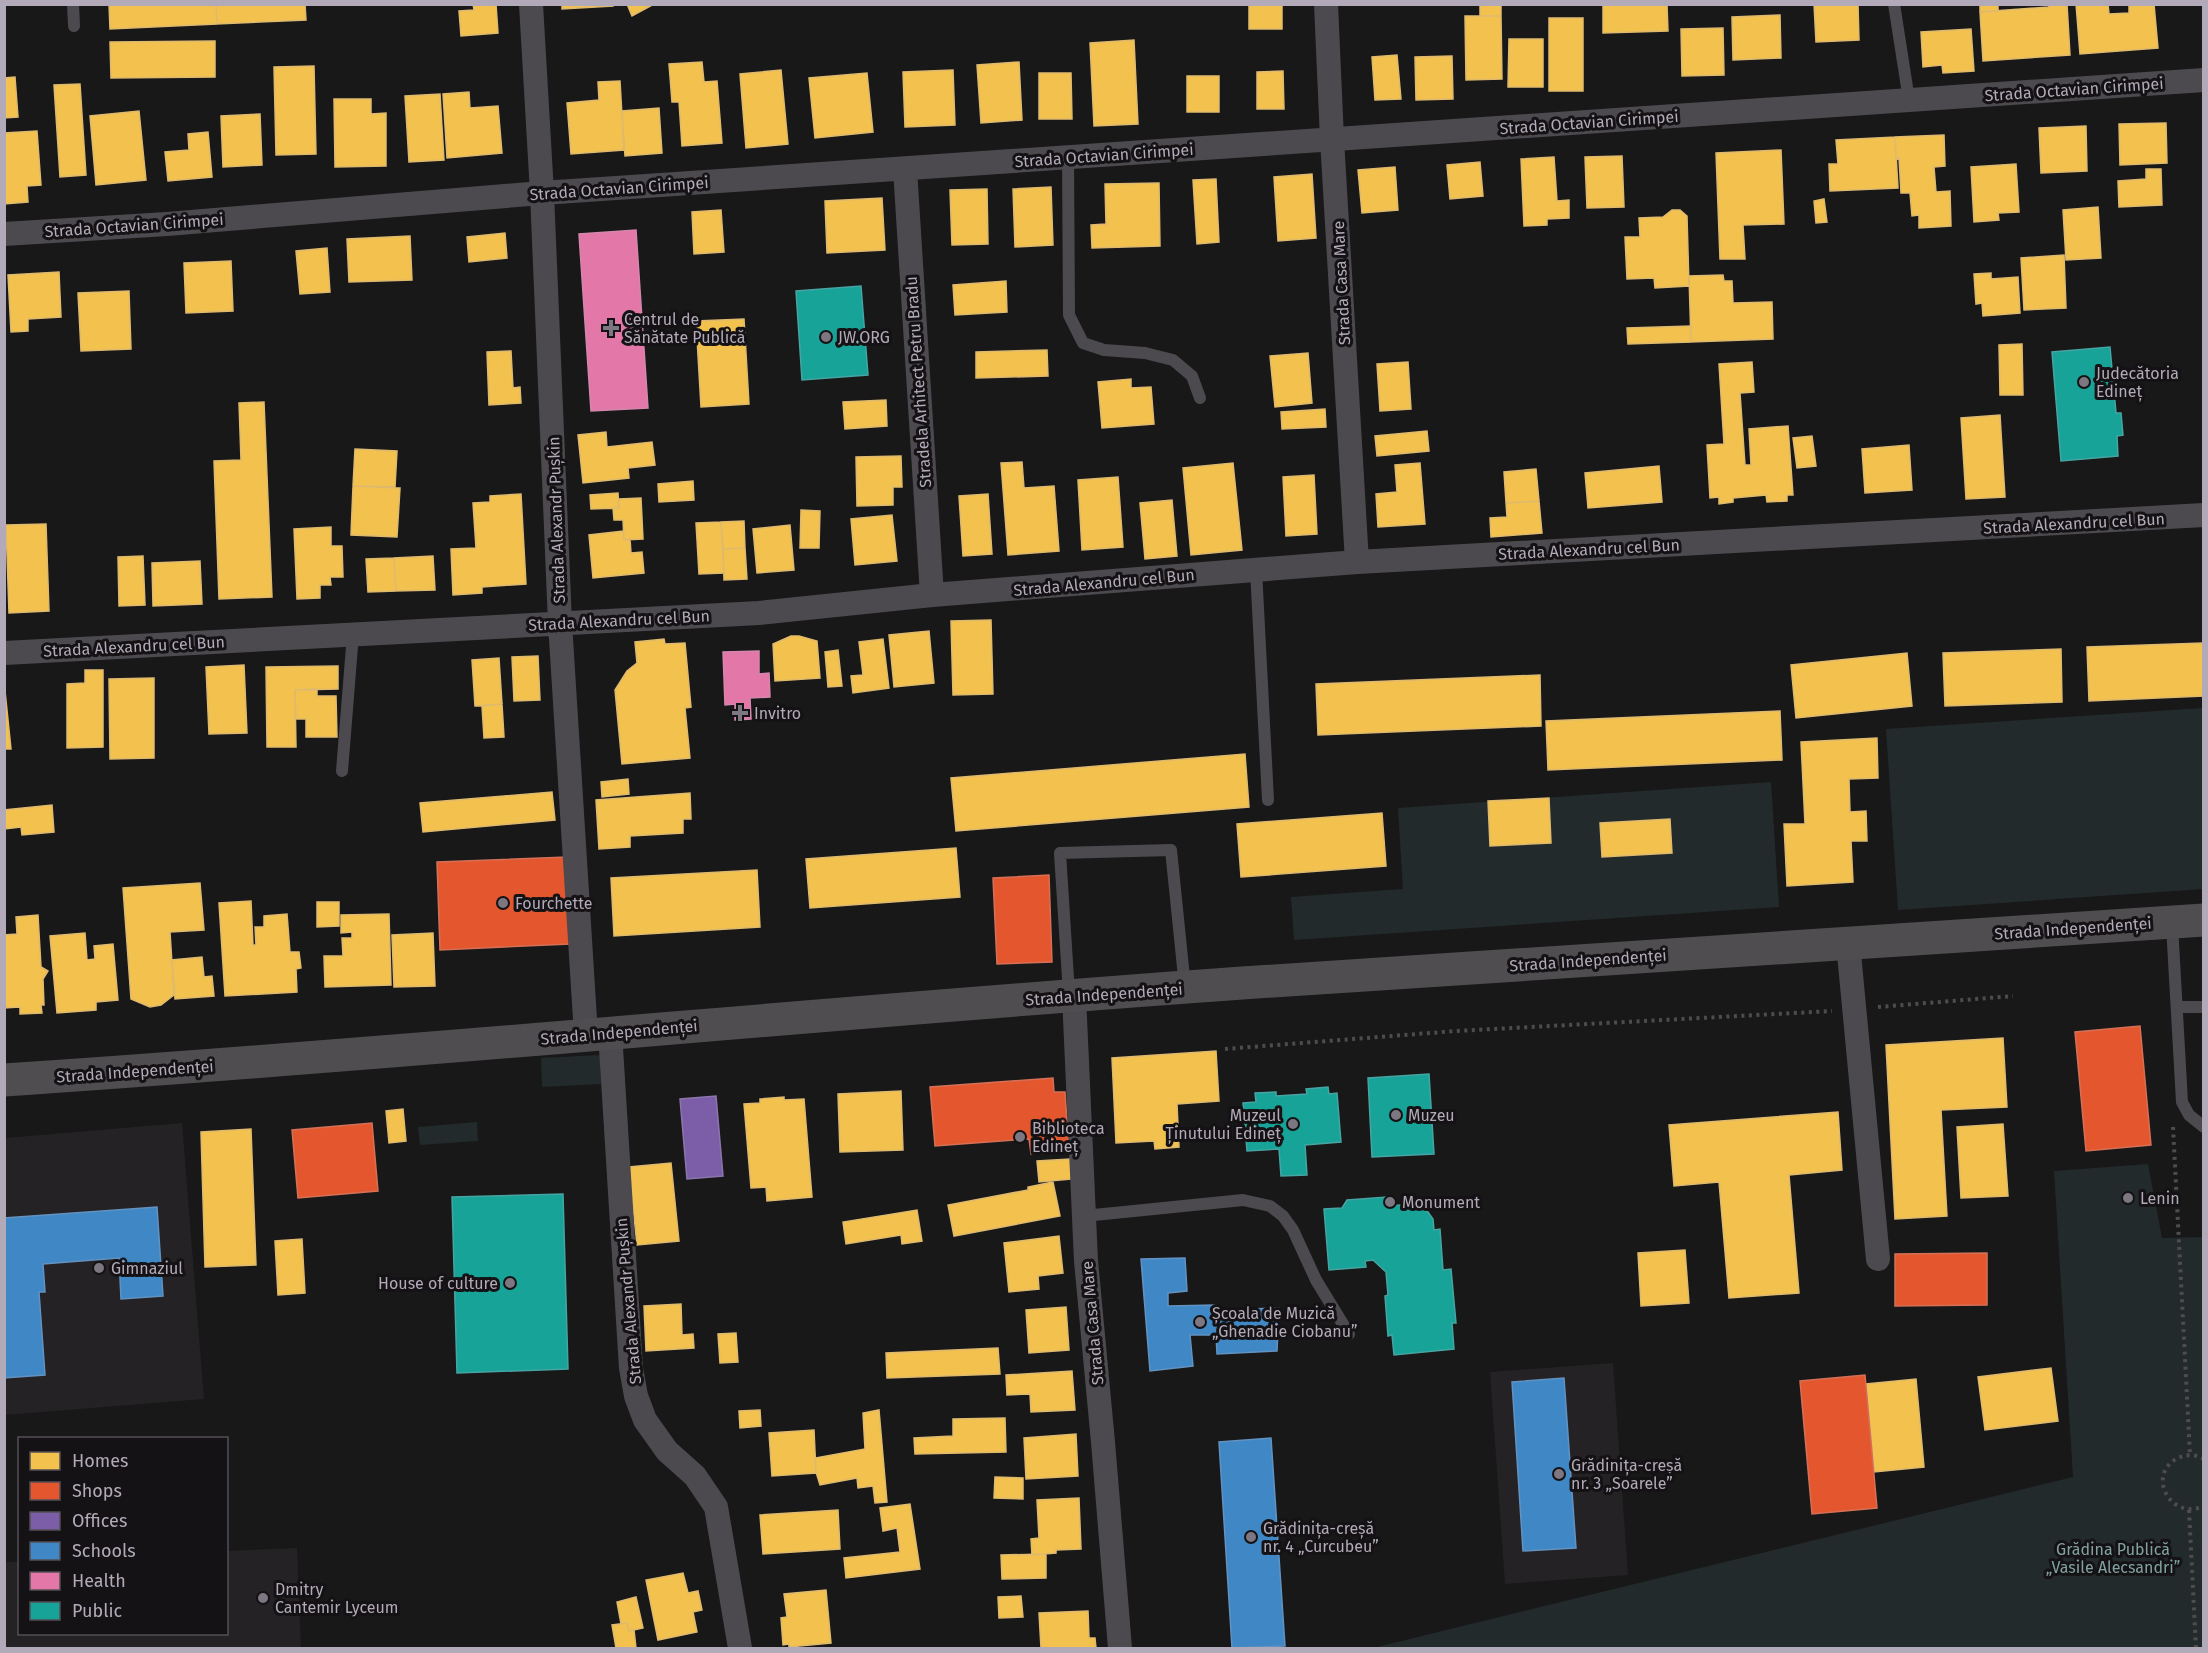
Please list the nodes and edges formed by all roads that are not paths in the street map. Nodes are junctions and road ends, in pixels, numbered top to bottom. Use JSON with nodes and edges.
{"nodes":[{"id":1,"x":73,"y":4,"type":"edge"},
{"id":2,"x":531,"y":4,"type":"edge"},
{"id":3,"x":1326,"y":4,"type":"edge"},
{"id":4,"x":1894,"y":4,"type":"edge"},
{"id":5,"x":74,"y":26,"type":"dead end"},
{"id":6,"x":2204,"y":80,"type":"edge"},
{"id":7,"x":1909,"y":100,"type":"junction"},
{"id":8,"x":1332,"y":139,"type":"junction"},
{"id":9,"x":1068,"y":158,"type":"junction"},
{"id":10,"x":904,"y":169,"type":"junction"},
{"id":11,"x":542,"y":193,"type":"junction"},
{"id":12,"x":4,"y":234,"type":"edge"},
{"id":13,"x":1200,"y":398,"type":"dead end"},
{"id":14,"x":2204,"y":515,"type":"edge"},
{"id":15,"x":1358,"y":562,"type":"junction"},
{"id":16,"x":1256,"y":570,"type":"junction"},
{"id":17,"x":932,"y":596,"type":"junction"},
{"id":18,"x":560,"y":623,"type":"junction"},
{"id":19,"x":353,"y":634,"type":"junction"},
{"id":20,"x":4,"y":653,"type":"edge"},
{"id":21,"x":342,"y":771,"type":"dead end"},
{"id":22,"x":1268,"y":800,"type":"dead end"},
{"id":23,"x":2188,"y":921,"type":"edge"},
{"id":24,"x":1848,"y":943,"type":"junction"},
{"id":25,"x":1185,"y":988,"type":"junction"},
{"id":26,"x":1072,"y":997,"type":"junction"},
{"id":27,"x":2177,"y":1007,"type":"junction"},
{"id":28,"x":2204,"y":1007,"type":"edge"},
{"id":29,"x":598,"y":1034,"type":"junction"},
{"id":30,"x":4,"y":1080,"type":"edge"},
{"id":31,"x":2204,"y":1127,"type":"edge"},
{"id":32,"x":1084,"y":1216,"type":"junction"},
{"id":33,"x":1878,"y":1259,"type":"dead end"},
{"id":34,"x":1349,"y":1334,"type":"dead end"},
{"id":35,"x":740,"y":1648,"type":"edge"},
{"id":36,"x":1120,"y":1648,"type":"edge"}],
"edges":[{"from":1,"to":5,"type":"lane"},
{"from":2,"to":11,"type":"street","name":"Strada Alexandr Pușkin"},
{"from":3,"to":8,"type":"street","name":"Strada Casa Mare"},
{"from":4,"to":7,"type":"lane"},
{"from":6,"to":7,"type":"street","name":"Strada Octavian Cirimpei"},
{"from":7,"to":8,"type":"street","name":"Strada Octavian Cirimpei"},
{"from":8,"to":9,"type":"street","name":"Strada Octavian Cirimpei"},
{"from":8,"to":15,"type":"street","name":"Strada Casa Mare"},
{"from":9,"to":10,"type":"street","name":"Strada Octavian Cirimpei"},
{"from":9,"to":13,"type":"lane"},
{"from":10,"to":11,"type":"street","name":"Strada Octavian Cirimpei"},
{"from":10,"to":17,"type":"street","name":"Stradela Arhitect Petru Bradu"},
{"from":11,"to":12,"type":"street","name":"Strada Octavian Cirimpei"},
{"from":11,"to":18,"type":"street","name":"Strada Alexandr Pușkin"},
{"from":14,"to":15,"type":"street","name":"Strada Alexandru cel Bun"},
{"from":15,"to":16,"type":"street","name":"Strada Alexandru cel Bun"},
{"from":16,"to":17,"type":"street","name":"Strada Alexandru cel Bun"},
{"from":16,"to":22,"type":"lane"},
{"from":17,"to":18,"type":"street","name":"Strada Alexandru cel Bun"},
{"from":18,"to":19,"type":"street","name":"Strada Alexandru cel Bun"},
{"from":18,"to":29,"type":"street","name":"Strada Alexandr Pușkin"},
{"from":19,"to":20,"type":"street","name":"Strada Alexandru cel Bun"},
{"from":19,"to":21,"type":"lane"},
{"from":23,"to":24,"type":"main road","name":"Strada Independenței"},
{"from":23,"to":27,"type":"lane"},
{"from":24,"to":25,"type":"main road","name":"Strada Independenței"},
{"from":24,"to":33,"type":"street"},
{"from":25,"to":26,"type":"main road","name":"Strada Independenței"},
{"from":25,"to":26,"type":"lane"},
{"from":26,"to":29,"type":"main road","name":"Strada Independenței"},
{"from":26,"to":32,"type":"street","name":"Strada Casa Mare"},
{"from":27,"to":28,"type":"lane"},
{"from":27,"to":31,"type":"lane"},
{"from":29,"to":30,"type":"main road","name":"Strada Independenței"},
{"from":29,"to":35,"type":"street","name":"Strada Alexandr Pușkin"},
{"from":32,"to":34,"type":"lane"},
{"from":32,"to":36,"type":"street","name":"Strada Casa Mare"}]}
